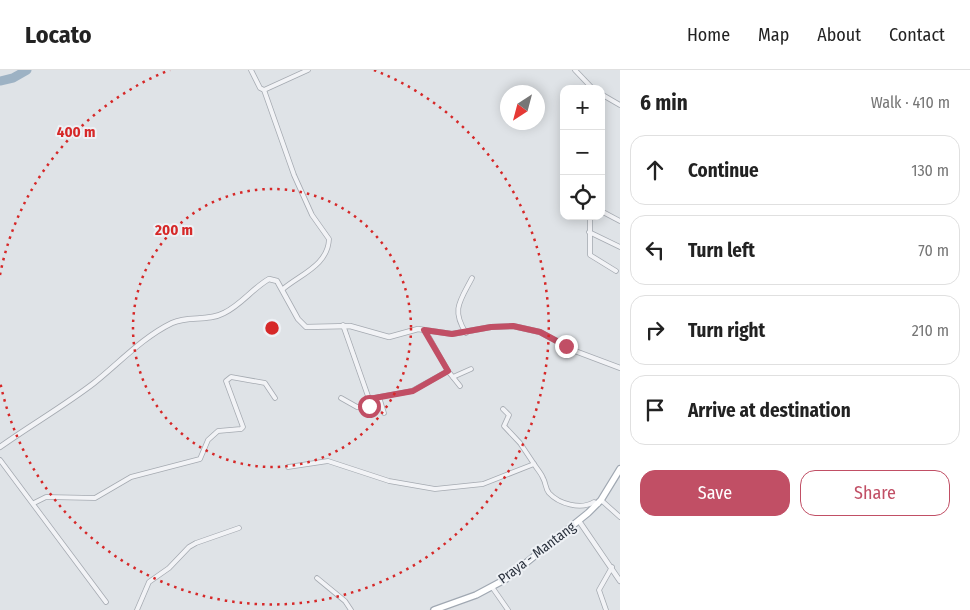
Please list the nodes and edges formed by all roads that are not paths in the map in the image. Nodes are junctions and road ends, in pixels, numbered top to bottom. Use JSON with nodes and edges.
{"nodes":[{"id":1,"x":250,"y":70,"type":"edge"},
{"id":2,"x":308,"y":70,"type":"edge"},
{"id":3,"x":575,"y":70,"type":"edge"},
{"id":4,"x":589,"y":85,"type":"edge"},
{"id":5,"x":264,"y":90,"type":"junction"},
{"id":6,"x":605,"y":96,"type":"edge"},
{"id":7,"x":620,"y":105,"type":"edge"},
{"id":8,"x":605,"y":213,"type":"edge"},
{"id":9,"x":590,"y":220,"type":"edge"},
{"id":10,"x":620,"y":221,"type":"edge"},
{"id":11,"x":589,"y":232,"type":"junction"},
{"id":12,"x":620,"y":247,"type":"edge"},
{"id":13,"x":616,"y":270,"type":"dead end"},
{"id":14,"x":472,"y":278,"type":"dead end"},
{"id":15,"x":283,"y":289,"type":"junction"},
{"id":16,"x":344,"y":325,"type":"junction"},
{"id":17,"x":424,"y":330,"type":"junction"},
{"id":18,"x":466,"y":333,"type":"junction"},
{"id":19,"x":620,"y":368,"type":"edge"},
{"id":20,"x":471,"y":369,"type":"dead end"},
{"id":21,"x":448,"y":371,"type":"junction"},
{"id":22,"x":453,"y":377,"type":"junction"},
{"id":23,"x":460,"y":386,"type":"dead end"},
{"id":24,"x":379,"y":397,"type":"junction"},
{"id":25,"x":275,"y":398,"type":"dead end"},
{"id":26,"x":341,"y":398,"type":"dead end"},
{"id":27,"x":369,"y":399,"type":"junction"},
{"id":28,"x":503,"y":409,"type":"dead end"},
{"id":29,"x":384,"y":413,"type":"dead end"},
{"id":30,"x":0,"y":447,"type":"edge"},
{"id":31,"x":0,"y":460,"type":"edge"},
{"id":32,"x":534,"y":464,"type":"junction"},
{"id":33,"x":288,"y":467,"type":"dead end"},
{"id":34,"x":620,"y":469,"type":"edge"},
{"id":35,"x":599,"y":502,"type":"junction"},
{"id":36,"x":34,"y":503,"type":"junction"},
{"id":37,"x":620,"y":517,"type":"edge"},
{"id":38,"x":579,"y":521,"type":"junction"},
{"id":39,"x":239,"y":528,"type":"dead end"},
{"id":40,"x":612,"y":567,"type":"junction"},
{"id":41,"x":317,"y":578,"type":"dead end"},
{"id":42,"x":620,"y":580,"type":"edge"},
{"id":43,"x":492,"y":587,"type":"junction"},
{"id":44,"x":106,"y":602,"type":"dead end"},
{"id":45,"x":137,"y":610,"type":"edge"},
{"id":46,"x":351,"y":610,"type":"edge"},
{"id":47,"x":434,"y":610,"type":"edge"},
{"id":48,"x":508,"y":610,"type":"edge"},
{"id":49,"x":606,"y":610,"type":"edge"}],
"edges":[{"from":1,"to":5,"type":"street"},
{"from":2,"to":5,"type":"street"},
{"from":3,"to":4,"type":"street"},
{"from":5,"to":15,"type":"street"},
{"from":6,"to":7,"type":"street"},
{"from":8,"to":10,"type":"street"},
{"from":9,"to":11,"type":"street"},
{"from":11,"to":12,"type":"street"},
{"from":11,"to":13,"type":"street"},
{"from":14,"to":18,"type":"street"},
{"from":15,"to":16,"type":"street"},
{"from":15,"to":30,"type":"street"},
{"from":16,"to":17,"type":"street"},
{"from":16,"to":27,"type":"street"},
{"from":17,"to":18,"type":"street"},
{"from":17,"to":21,"type":"street"},
{"from":18,"to":19,"type":"street"},
{"from":20,"to":22,"type":"street"},
{"from":21,"to":22,"type":"street"},
{"from":21,"to":24,"type":"street"},
{"from":22,"to":23,"type":"street"},
{"from":24,"to":27,"type":"street"},
{"from":24,"to":29,"type":"street"},
{"from":25,"to":36,"type":"street"},
{"from":26,"to":27,"type":"street"},
{"from":28,"to":32,"type":"street"},
{"from":31,"to":36,"type":"street"},
{"from":32,"to":33,"type":"street"},
{"from":32,"to":35,"type":"street"},
{"from":34,"to":35,"type":"main road","name":"Praya - Mantang"},
{"from":35,"to":37,"type":"street"},
{"from":35,"to":38,"type":"main road","name":"Praya - Mantang"},
{"from":36,"to":44,"type":"street"},
{"from":38,"to":40,"type":"street"},
{"from":38,"to":43,"type":"main road","name":"Praya - Mantang"},
{"from":39,"to":45,"type":"street"},
{"from":40,"to":42,"type":"street"},
{"from":40,"to":49,"type":"street"},
{"from":41,"to":46,"type":"street"},
{"from":43,"to":47,"type":"main road","name":"Praya - Mantang"},
{"from":43,"to":48,"type":"street"}]}
